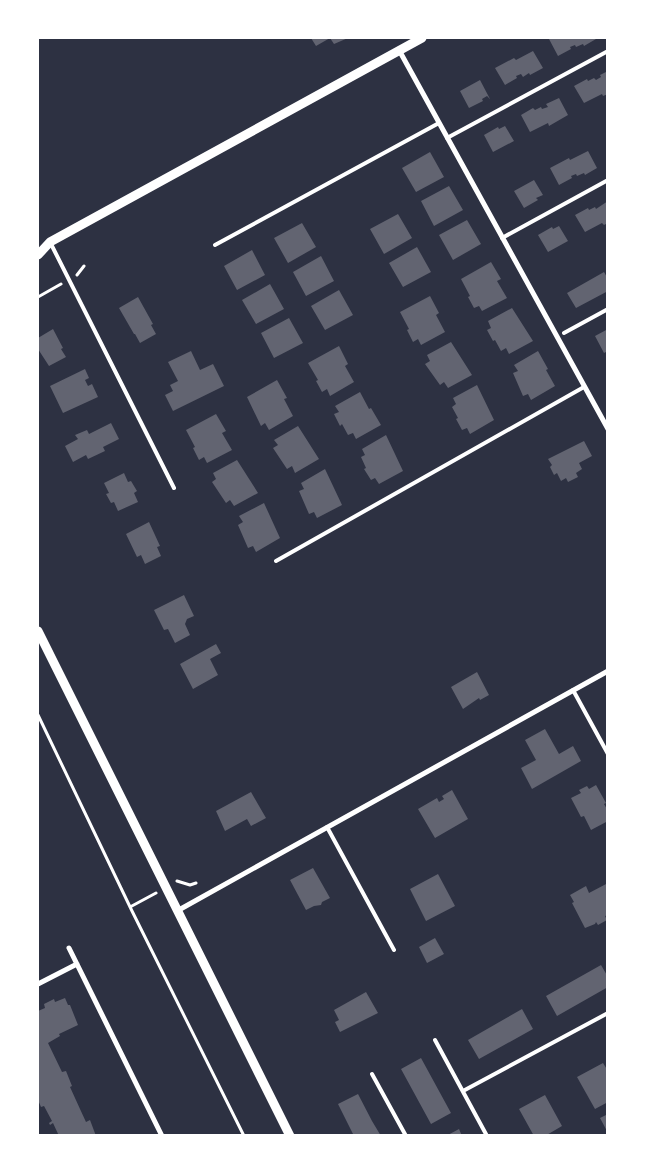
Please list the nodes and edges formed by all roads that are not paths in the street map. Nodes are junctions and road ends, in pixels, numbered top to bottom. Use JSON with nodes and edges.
{"nodes":[{"id":1,"x":422,"y":38,"type":"edge"},
{"id":2,"x":399,"y":50,"type":"junction"},
{"id":3,"x":608,"y":51,"type":"edge"},
{"id":4,"x":439,"y":123,"type":"junction"},
{"id":5,"x":447,"y":138,"type":"junction"},
{"id":6,"x":608,"y":180,"type":"edge"},
{"id":7,"x":502,"y":238,"type":"junction"},
{"id":8,"x":50,"y":242,"type":"junction"},
{"id":9,"x":215,"y":245,"type":"dead end"},
{"id":10,"x":38,"y":255,"type":"edge"},
{"id":11,"x":608,"y":309,"type":"edge"},
{"id":12,"x":564,"y":333,"type":"dead end"},
{"id":13,"x":584,"y":387,"type":"junction"},
{"id":14,"x":608,"y":429,"type":"edge"},
{"id":15,"x":174,"y":488,"type":"dead end"},
{"id":16,"x":276,"y":561,"type":"dead end"},
{"id":17,"x":38,"y":632,"type":"edge"},
{"id":18,"x":608,"y":671,"type":"edge"},
{"id":19,"x":573,"y":690,"type":"junction"},
{"id":20,"x":608,"y":754,"type":"edge"},
{"id":21,"x":327,"y":827,"type":"junction"},
{"id":22,"x":177,"y":910,"type":"junction"},
{"id":23,"x":69,"y":948,"type":"dead end"},
{"id":24,"x":394,"y":950,"type":"dead end"},
{"id":25,"x":77,"y":964,"type":"junction"},
{"id":26,"x":38,"y":984,"type":"edge"},
{"id":27,"x":608,"y":1013,"type":"edge"},
{"id":28,"x":436,"y":1040,"type":"dead end"},
{"id":29,"x":372,"y":1074,"type":"dead end"},
{"id":30,"x":463,"y":1091,"type":"junction"},
{"id":31,"x":289,"y":1135,"type":"edge"},
{"id":32,"x":162,"y":1136,"type":"edge"},
{"id":33,"x":406,"y":1136,"type":"edge"},
{"id":34,"x":487,"y":1136,"type":"edge"}],
"edges":[{"from":1,"to":2,"type":"street"},
{"from":2,"to":4,"type":"street"},
{"from":2,"to":8,"type":"street"},
{"from":3,"to":5,"type":"lane"},
{"from":4,"to":5,"type":"street"},
{"from":4,"to":9,"type":"lane"},
{"from":5,"to":7,"type":"street"},
{"from":6,"to":7,"type":"lane"},
{"from":7,"to":13,"type":"street"},
{"from":8,"to":10,"type":"street"},
{"from":8,"to":15,"type":"lane"},
{"from":11,"to":12,"type":"lane"},
{"from":13,"to":14,"type":"street"},
{"from":13,"to":16,"type":"lane"},
{"from":17,"to":22,"type":"street"},
{"from":18,"to":19,"type":"street"},
{"from":19,"to":20,"type":"lane"},
{"from":19,"to":21,"type":"street"},
{"from":21,"to":22,"type":"street"},
{"from":21,"to":24,"type":"lane"},
{"from":22,"to":31,"type":"street"},
{"from":23,"to":25,"type":"street"},
{"from":25,"to":26,"type":"street"},
{"from":25,"to":32,"type":"street"},
{"from":27,"to":30,"type":"lane"},
{"from":28,"to":30,"type":"lane"},
{"from":29,"to":33,"type":"lane"},
{"from":30,"to":34,"type":"lane"}]}
